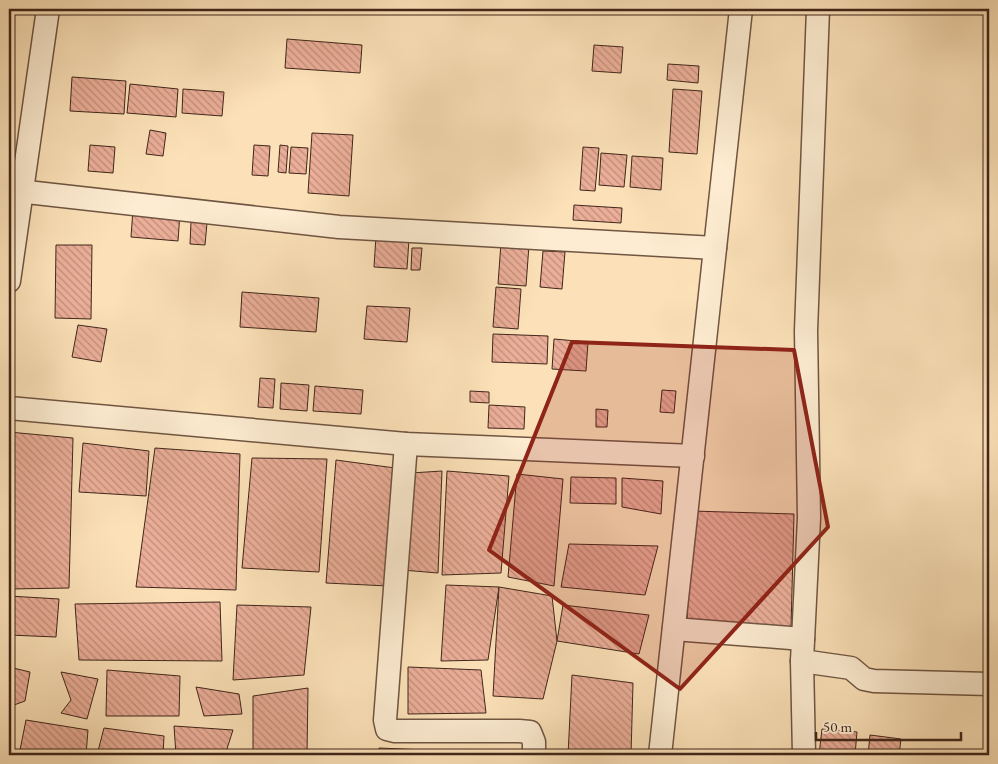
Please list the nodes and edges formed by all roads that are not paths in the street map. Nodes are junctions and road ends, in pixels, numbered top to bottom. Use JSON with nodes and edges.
{"nodes":[{"id":1,"x":48,"y":9,"type":"edge"},
{"id":2,"x":741,"y":9,"type":"edge"},
{"id":3,"x":818,"y":9,"type":"edge"},
{"id":4,"x":15,"y":190,"type":"edge"},
{"id":5,"x":715,"y":248,"type":"junction"},
{"id":6,"x":9,"y":281,"type":"edge"},
{"id":7,"x":9,"y":408,"type":"edge"},
{"id":8,"x":406,"y":444,"type":"junction"},
{"id":9,"x":693,"y":456,"type":"junction"},
{"id":10,"x":674,"y":629,"type":"junction"},
{"id":11,"x":803,"y":639,"type":"junction"},
{"id":12,"x":802,"y":661,"type":"junction"},
{"id":13,"x":989,"y":684,"type":"edge"},
{"id":14,"x":534,"y":755,"type":"edge"},
{"id":15,"x":660,"y":755,"type":"edge"},
{"id":16,"x":804,"y":755,"type":"edge"}],
"edges":[{"from":1,"to":4,"type":"street"},
{"from":2,"to":5,"type":"street"},
{"from":3,"to":11,"type":"street"},
{"from":4,"to":5,"type":"street"},
{"from":4,"to":6,"type":"street"},
{"from":5,"to":9,"type":"street"},
{"from":7,"to":8,"type":"street"},
{"from":8,"to":9,"type":"street"},
{"from":8,"to":14,"type":"street"},
{"from":9,"to":10,"type":"street"},
{"from":10,"to":11,"type":"street"},
{"from":10,"to":15,"type":"street"},
{"from":11,"to":12,"type":"street"},
{"from":12,"to":13,"type":"street"},
{"from":12,"to":16,"type":"street"}]}
